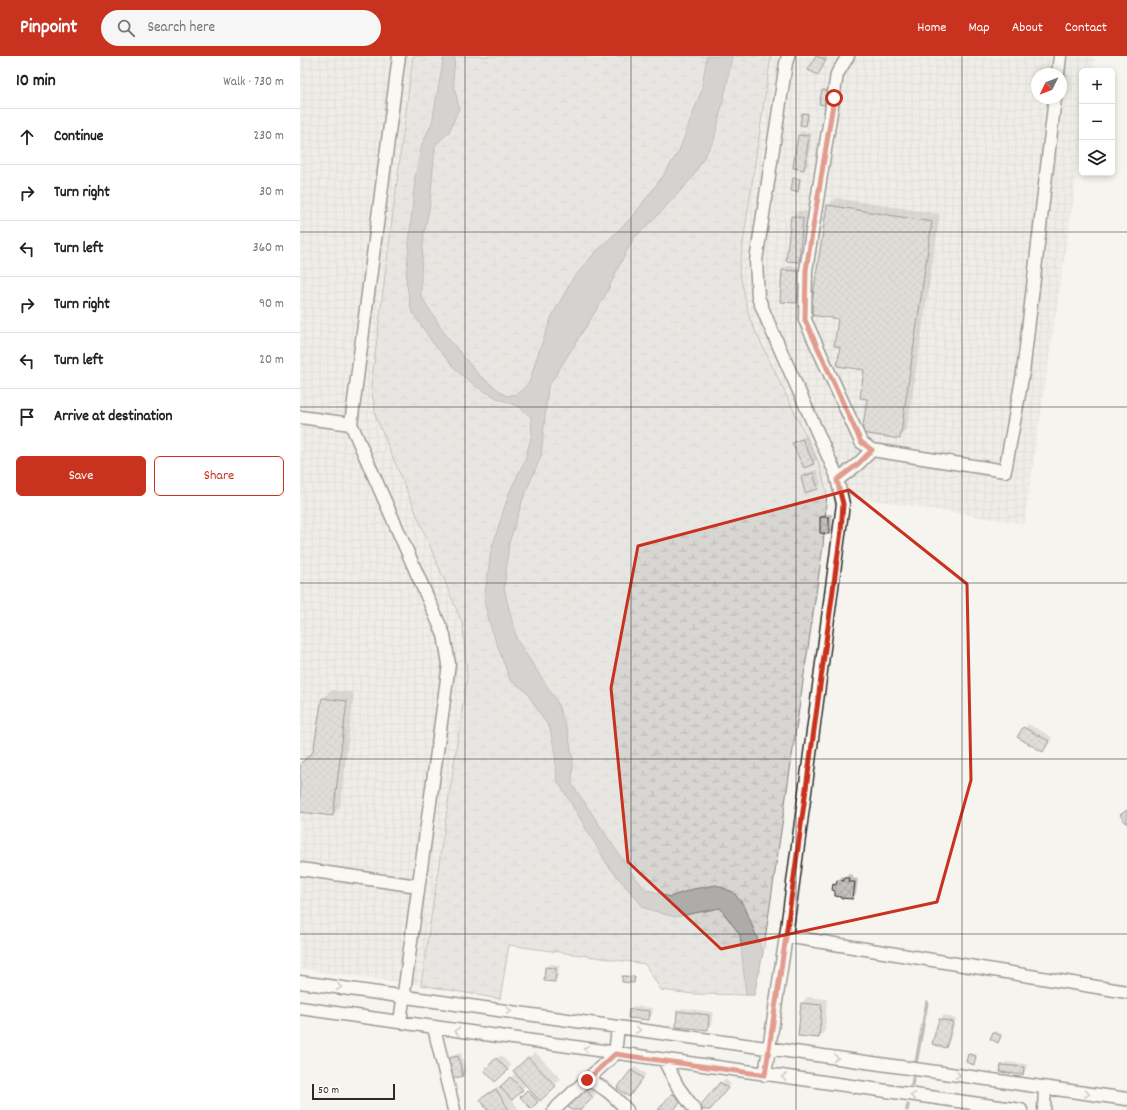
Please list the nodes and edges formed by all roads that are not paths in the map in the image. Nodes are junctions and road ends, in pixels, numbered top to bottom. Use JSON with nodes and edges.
{"nodes":[{"id":1,"x":399,"y":56,"type":"edge"},
{"id":2,"x":788,"y":56,"type":"edge"},
{"id":3,"x":848,"y":56,"type":"edge"},
{"id":4,"x":1060,"y":56,"type":"edge"},
{"id":5,"x":1059,"y":68,"type":"edge"},
{"id":6,"x":1054,"y":104,"type":"edge"},
{"id":7,"x":300,"y":417,"type":"edge"},
{"id":8,"x":351,"y":424,"type":"junction"},
{"id":9,"x":872,"y":450,"type":"junction"},
{"id":10,"x":837,"y":480,"type":"junction"},
{"id":11,"x":300,"y":869,"type":"edge"},
{"id":12,"x":418,"y":886,"type":"junction"},
{"id":13,"x":786,"y":936,"type":"junction"},
{"id":14,"x":300,"y":982,"type":"edge"},
{"id":15,"x":1127,"y":992,"type":"edge"},
{"id":16,"x":403,"y":996,"type":"junction"},
{"id":17,"x":300,"y":1008,"type":"edge"},
{"id":18,"x":400,"y":1022,"type":"junction"},
{"id":19,"x":618,"y":1027,"type":"junction"},
{"id":20,"x":434,"y":1028,"type":"junction"},
{"id":21,"x":768,"y":1049,"type":"junction"},
{"id":22,"x":615,"y":1054,"type":"junction"},
{"id":23,"x":664,"y":1060,"type":"junction"},
{"id":24,"x":765,"y":1075,"type":"junction"},
{"id":25,"x":587,"y":1080,"type":"junction"},
{"id":26,"x":1045,"y":1088,"type":"junction"},
{"id":27,"x":1127,"y":1099,"type":"edge"},
{"id":28,"x":962,"y":1106,"type":"edge"},
{"id":29,"x":454,"y":1110,"type":"edge"},
{"id":30,"x":554,"y":1110,"type":"edge"},
{"id":31,"x":627,"y":1110,"type":"edge"},
{"id":32,"x":695,"y":1110,"type":"edge"},
{"id":33,"x":1021,"y":1110,"type":"edge"},
{"id":34,"x":1044,"y":1110,"type":"edge"}],
"edges":[{"from":1,"to":8,"type":"street"},
{"from":2,"to":10,"type":"street"},
{"from":3,"to":9,"type":"street"},
{"from":4,"to":5,"type":"street"},
{"from":6,"to":9,"type":"street"},
{"from":7,"to":8,"type":"street"},
{"from":8,"to":12,"type":"street"},
{"from":9,"to":10,"type":"street"},
{"from":10,"to":13,"type":"street"},
{"from":11,"to":12,"type":"street"},
{"from":12,"to":16,"type":"street"},
{"from":13,"to":15,"type":"street"},
{"from":13,"to":21,"type":"street"},
{"from":14,"to":16,"type":"street","one_way":true},
{"from":16,"to":18,"type":"street"},
{"from":16,"to":19,"type":"street","one_way":true},
{"from":17,"to":18,"type":"street"},
{"from":18,"to":20,"type":"street"},
{"from":19,"to":21,"type":"street","one_way":true},
{"from":19,"to":22,"type":"street"},
{"from":22,"to":20,"type":"street","one_way":true},
{"from":20,"to":29,"type":"street"},
{"from":21,"to":24,"type":"street"},
{"from":21,"to":26,"type":"street","one_way":true},
{"from":22,"to":23,"type":"street"},
{"from":22,"to":25,"type":"street"},
{"from":23,"to":24,"type":"street"},
{"from":23,"to":32,"type":"street"},
{"from":28,"to":24,"type":"street","one_way":true},
{"from":25,"to":30,"type":"street"},
{"from":25,"to":31,"type":"street"},
{"from":26,"to":27,"type":"street","one_way":true},
{"from":26,"to":34,"type":"street"},
{"from":28,"to":33,"type":"street"}]}
